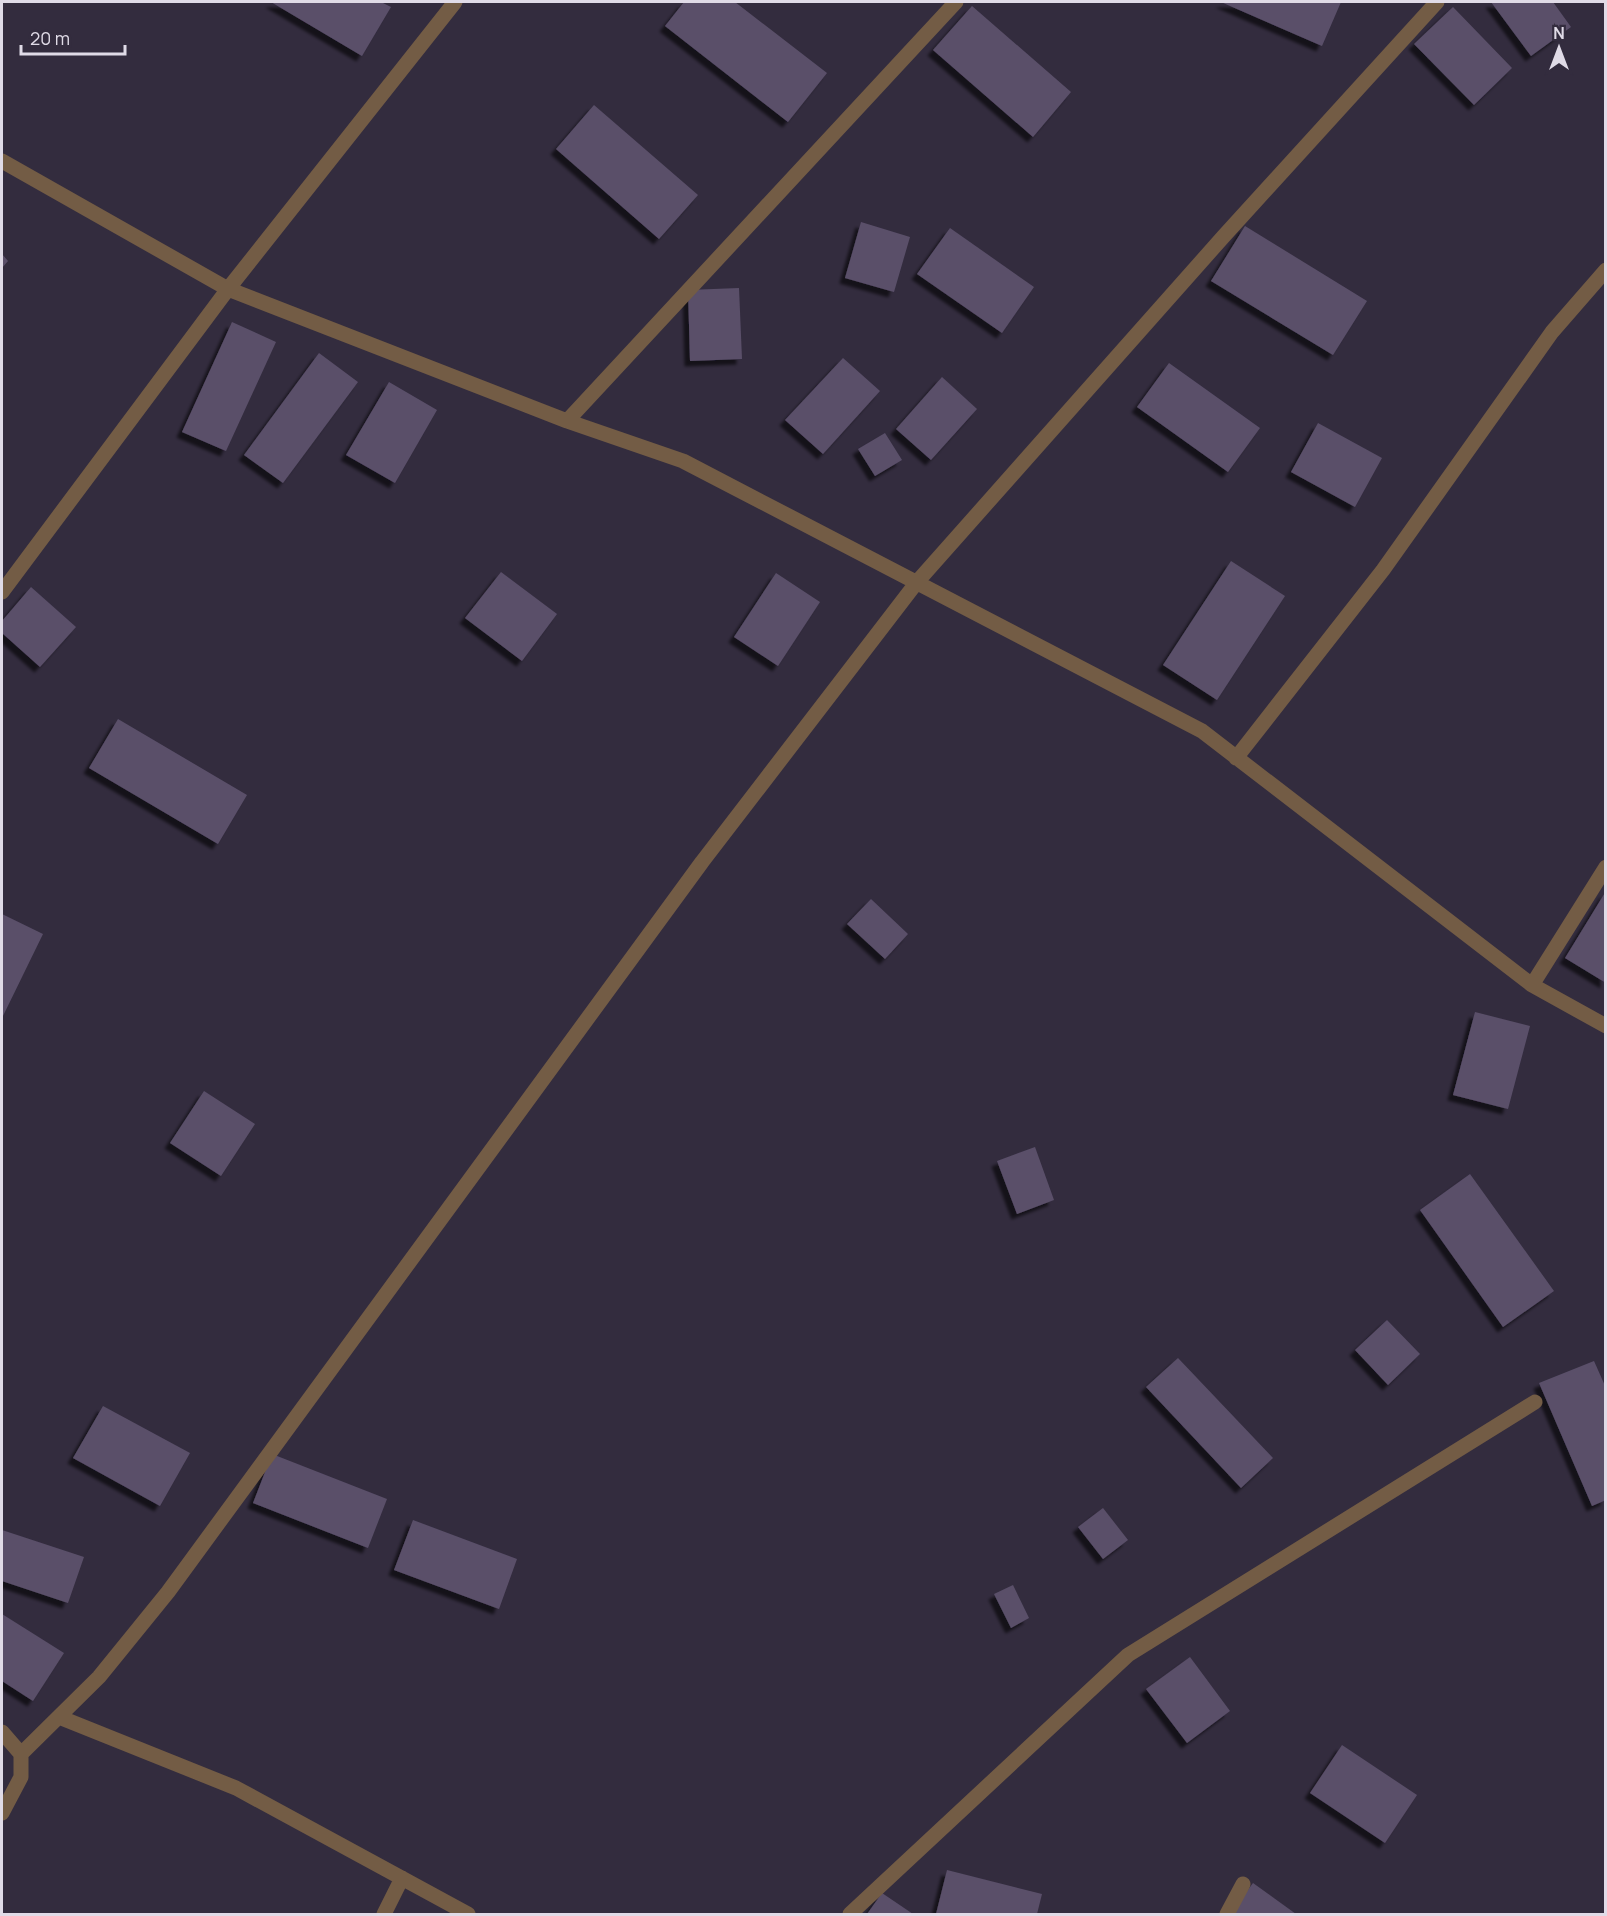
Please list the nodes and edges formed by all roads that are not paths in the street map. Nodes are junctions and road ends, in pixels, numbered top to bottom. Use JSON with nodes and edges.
{"nodes":[{"id":1,"x":455,"y":2,"type":"edge"},
{"id":2,"x":956,"y":2,"type":"edge"},
{"id":3,"x":1437,"y":2,"type":"edge"},
{"id":4,"x":2,"y":161,"type":"edge"},
{"id":5,"x":1605,"y":270,"type":"edge"},
{"id":6,"x":228,"y":289,"type":"junction"},
{"id":7,"x":567,"y":421,"type":"junction"},
{"id":8,"x":917,"y":582,"type":"junction"},
{"id":9,"x":2,"y":592,"type":"edge"},
{"id":10,"x":1236,"y":758,"type":"junction"},
{"id":11,"x":1605,"y":867,"type":"edge"},
{"id":12,"x":1532,"y":985,"type":"junction"},
{"id":13,"x":1605,"y":1026,"type":"edge"},
{"id":14,"x":1535,"y":1402,"type":"dead end"},
{"id":15,"x":58,"y":1717,"type":"junction"},
{"id":16,"x":2,"y":1732,"type":"edge"},
{"id":17,"x":21,"y":1754,"type":"junction"},
{"id":18,"x":2,"y":1813,"type":"edge"},
{"id":19,"x":402,"y":1878,"type":"junction"},
{"id":20,"x":1243,"y":1884,"type":"dead end"},
{"id":21,"x":384,"y":1914,"type":"edge"},
{"id":22,"x":468,"y":1914,"type":"edge"},
{"id":23,"x":850,"y":1914,"type":"edge"},
{"id":24,"x":1227,"y":1914,"type":"edge"}],
"edges":[{"from":1,"to":6,"type":"street"},
{"from":2,"to":7,"type":"street"},
{"from":3,"to":8,"type":"street"},
{"from":4,"to":6,"type":"street"},
{"from":5,"to":10,"type":"street"},
{"from":6,"to":7,"type":"street"},
{"from":6,"to":9,"type":"street"},
{"from":7,"to":8,"type":"street"},
{"from":8,"to":10,"type":"street"},
{"from":8,"to":15,"type":"street"},
{"from":10,"to":12,"type":"street"},
{"from":11,"to":12,"type":"street"},
{"from":12,"to":13,"type":"street"},
{"from":14,"to":23,"type":"street"},
{"from":15,"to":17,"type":"street"},
{"from":15,"to":19,"type":"street"},
{"from":16,"to":17,"type":"street"},
{"from":17,"to":18,"type":"street"},
{"from":19,"to":21,"type":"street"},
{"from":19,"to":22,"type":"street"},
{"from":20,"to":24,"type":"street"}]}
